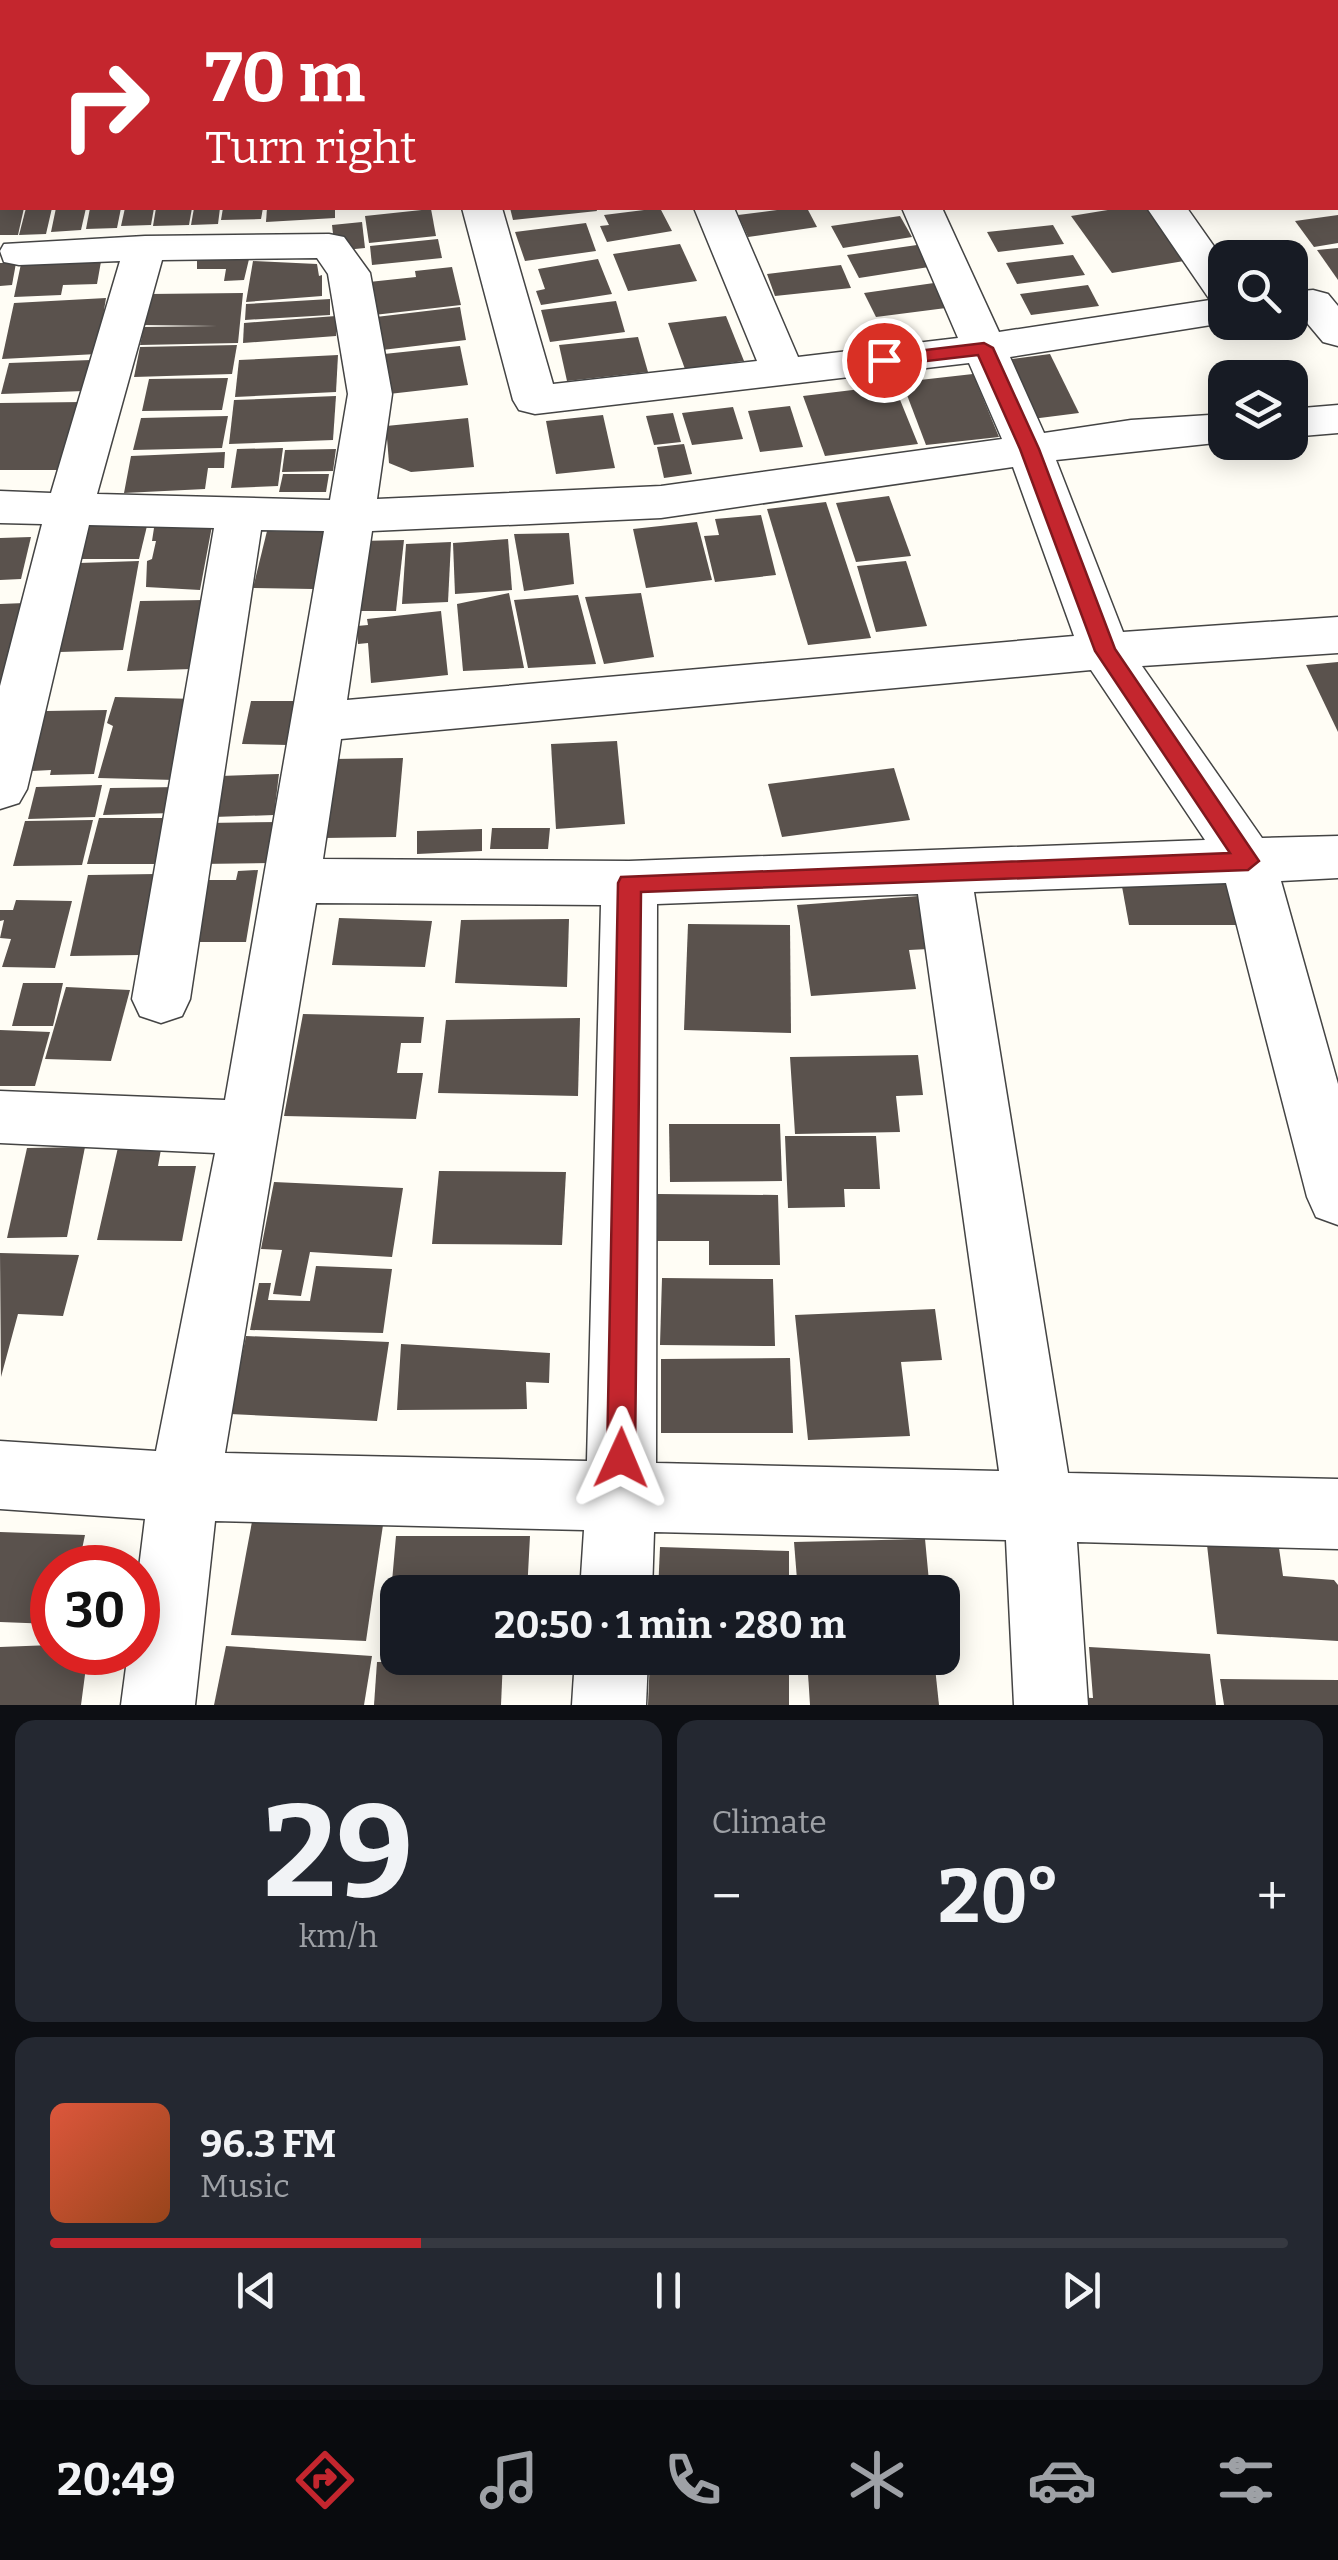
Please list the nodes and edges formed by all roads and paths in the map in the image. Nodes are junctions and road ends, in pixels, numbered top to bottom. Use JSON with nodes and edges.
{"nodes":[{"id":1,"x":483,"y":210,"type":"edge"},
{"id":2,"x":715,"y":210,"type":"edge"},
{"id":3,"x":923,"y":210,"type":"edge"},
{"id":4,"x":1168,"y":210,"type":"edge"},
{"id":5,"x":145,"y":248,"type":"junction"},
{"id":6,"x":19,"y":253,"type":"dead end"},
{"id":7,"x":1208,"y":267,"type":"edge"},
{"id":8,"x":1208,"y":314,"type":"edge"},
{"id":9,"x":984,"y":348,"type":"junction"},
{"id":10,"x":783,"y":372,"type":"junction"},
{"id":11,"x":1338,"y":419,"type":"edge"},
{"id":12,"x":1308,"y":422,"type":"edge"},
{"id":13,"x":1208,"y":429,"type":"edge"},
{"id":14,"x":1029,"y":449,"type":"junction"},
{"id":15,"x":0,"y":507,"type":"edge"},
{"id":16,"x":70,"y":507,"type":"junction"},
{"id":17,"x":240,"y":514,"type":"junction"},
{"id":18,"x":349,"y":516,"type":"junction"},
{"id":19,"x":1338,"y":635,"type":"edge"},
{"id":20,"x":1105,"y":651,"type":"junction"},
{"id":21,"x":318,"y":722,"type":"junction"},
{"id":22,"x":0,"y":789,"type":"edge"},
{"id":23,"x":1338,"y":857,"type":"edge"},
{"id":24,"x":1248,"y":861,"type":"junction"},
{"id":25,"x":943,"y":872,"type":"junction"},
{"id":26,"x":294,"y":881,"type":"junction"},
{"id":27,"x":629,"y":883,"type":"junction"},
{"id":28,"x":161,"y":999,"type":"dead end"},
{"id":29,"x":0,"y":1118,"type":"edge"},
{"id":30,"x":251,"y":1128,"type":"junction"},
{"id":31,"x":1338,"y":1197,"type":"edge"},
{"id":32,"x":0,"y":1475,"type":"edge"},
{"id":33,"x":184,"y":1486,"type":"junction"},
{"id":34,"x":621,"y":1497,"type":"junction"},
{"id":35,"x":1039,"y":1507,"type":"junction"},
{"id":36,"x":1338,"y":1514,"type":"edge"},
{"id":37,"x":617,"y":1575,"type":"edge"},
{"id":38,"x":611,"y":1675,"type":"edge"},
{"id":39,"x":158,"y":1705,"type":"edge"},
{"id":40,"x":610,"y":1705,"type":"edge"},
{"id":41,"x":1051,"y":1705,"type":"edge"}],
"edges":[{"from":1,"to":10,"type":"street"},
{"from":2,"to":10,"type":"street"},
{"from":3,"to":9,"type":"street"},
{"from":4,"to":7,"type":"street"},
{"from":5,"to":6,"type":"street"},
{"from":5,"to":16,"type":"street"},
{"from":5,"to":18,"type":"street"},
{"from":8,"to":9,"type":"street"},
{"from":9,"to":10,"type":"street"},
{"from":9,"to":14,"type":"street"},
{"from":11,"to":12,"type":"street"},
{"from":13,"to":14,"type":"street"},
{"from":14,"to":18,"type":"street"},
{"from":14,"to":20,"type":"street"},
{"from":15,"to":16,"type":"street"},
{"from":16,"to":17,"type":"street"},
{"from":16,"to":22,"type":"street"},
{"from":17,"to":18,"type":"street"},
{"from":17,"to":28,"type":"street"},
{"from":18,"to":21,"type":"street"},
{"from":19,"to":20,"type":"street"},
{"from":20,"to":21,"type":"street"},
{"from":20,"to":24,"type":"street"},
{"from":21,"to":26,"type":"street"},
{"from":23,"to":24,"type":"street"},
{"from":24,"to":25,"type":"street"},
{"from":24,"to":31,"type":"street"},
{"from":25,"to":27,"type":"street"},
{"from":25,"to":35,"type":"street"},
{"from":26,"to":27,"type":"street"},
{"from":26,"to":30,"type":"street"},
{"from":27,"to":34,"type":"street"},
{"from":29,"to":30,"type":"street"},
{"from":30,"to":33,"type":"street"},
{"from":32,"to":33,"type":"street"},
{"from":33,"to":34,"type":"street"},
{"from":33,"to":39,"type":"street"},
{"from":34,"to":35,"type":"street"},
{"from":34,"to":37,"type":"street"},
{"from":35,"to":36,"type":"street"},
{"from":35,"to":41,"type":"street"},
{"from":38,"to":40,"type":"street"}]}
